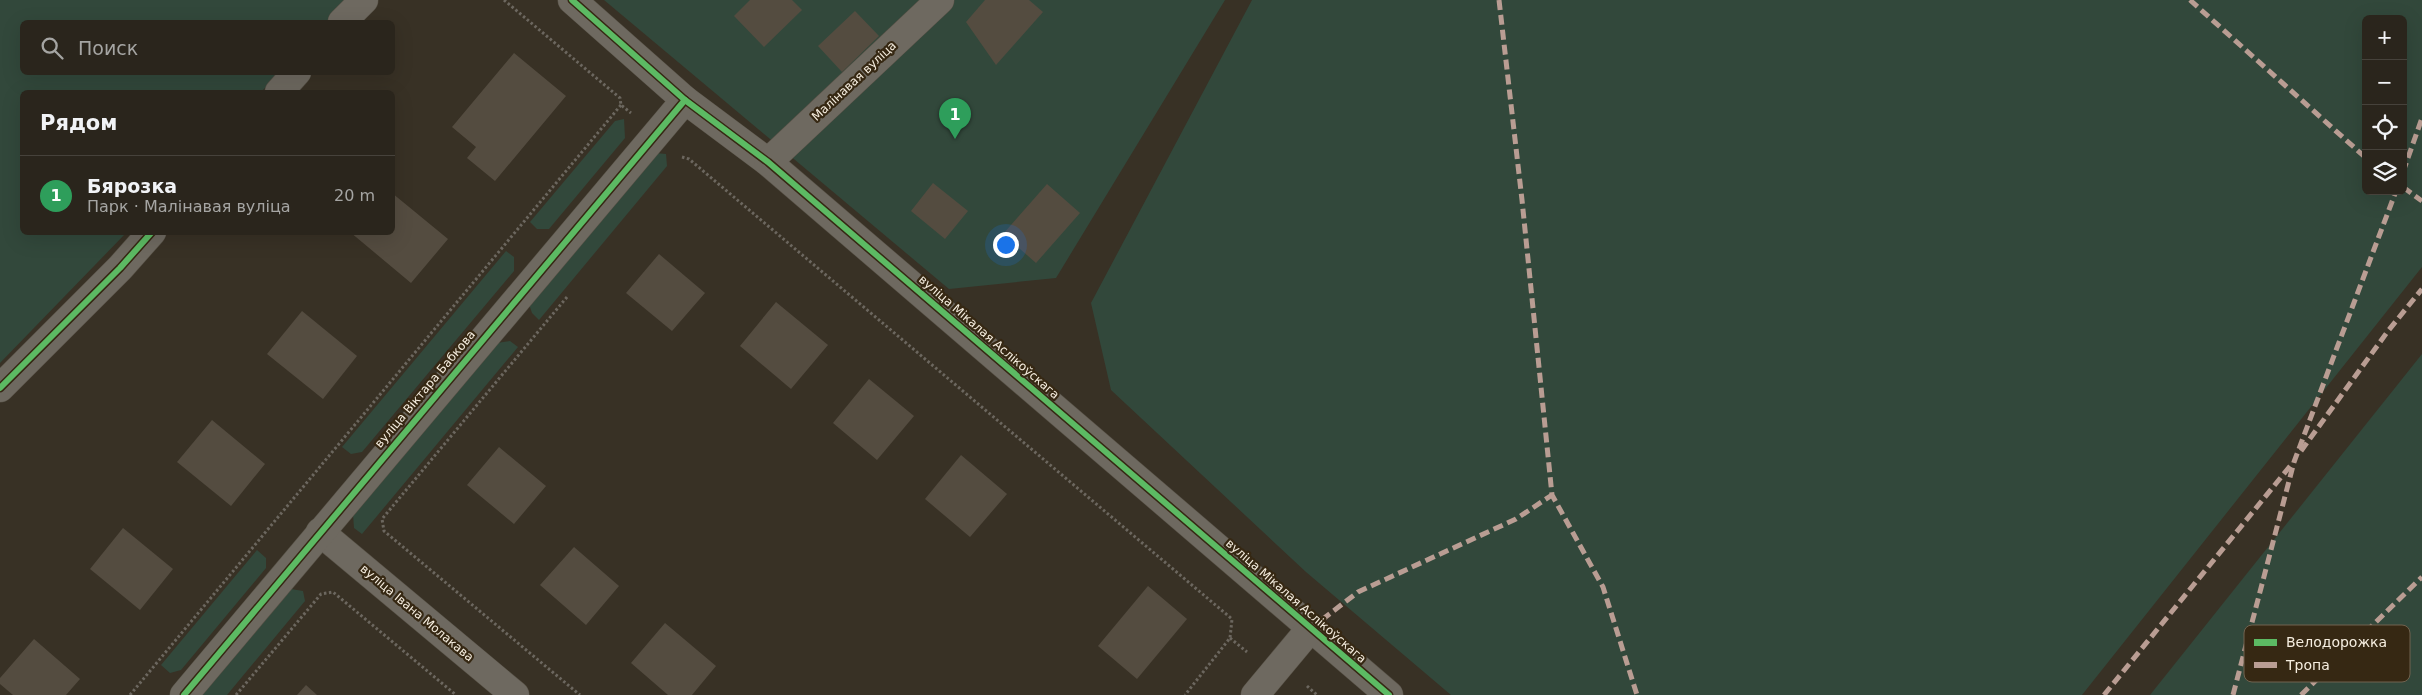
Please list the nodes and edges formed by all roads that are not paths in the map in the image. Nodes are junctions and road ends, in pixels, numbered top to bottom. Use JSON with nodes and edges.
{"nodes":[{"id":1,"x":364,"y":0,"type":"edge"},
{"id":2,"x":572,"y":0,"type":"edge"},
{"id":3,"x":940,"y":0,"type":"edge"},
{"id":4,"x":344,"y":20,"type":"edge"},
{"id":5,"x":294,"y":75,"type":"edge"},
{"id":6,"x":281,"y":90,"type":"edge"},
{"id":7,"x":685,"y":100,"type":"junction"},
{"id":8,"x":768,"y":162,"type":"junction"},
{"id":9,"x":149,"y":235,"type":"edge"},
{"id":10,"x":0,"y":388,"type":"edge"},
{"id":11,"x":320,"y":532,"type":"junction"},
{"id":12,"x":1310,"y":629,"type":"junction"},
{"id":13,"x":184,"y":695,"type":"edge"},
{"id":14,"x":515,"y":695,"type":"edge"},
{"id":15,"x":1255,"y":695,"type":"edge"},
{"id":16,"x":1388,"y":695,"type":"edge"}],
"edges":[{"from":1,"to":4,"type":"street"},
{"from":2,"to":7,"type":"street","name":"вуліца Мікалая Аслікоўскага"},
{"from":3,"to":8,"type":"street","name":"Малінавая вуліца"},
{"from":5,"to":6,"type":"street"},
{"from":7,"to":8,"type":"street","name":"вуліца Мікалая Аслікоўскага"},
{"from":7,"to":11,"type":"street","name":"вуліца Віктара Бабкова"},
{"from":8,"to":12,"type":"street","name":"вуліца Мікалая Аслікоўскага"},
{"from":9,"to":10,"type":"street"},
{"from":11,"to":13,"type":"street","name":"вуліца Віктара Бабкова"},
{"from":11,"to":14,"type":"street","name":"вуліца Івана Молакава"},
{"from":12,"to":15,"type":"street"},
{"from":12,"to":16,"type":"street","name":"вуліца Мікалая Аслікоўскага"}]}
